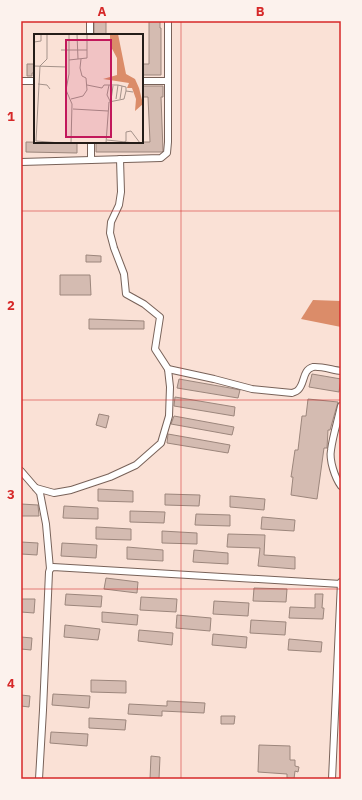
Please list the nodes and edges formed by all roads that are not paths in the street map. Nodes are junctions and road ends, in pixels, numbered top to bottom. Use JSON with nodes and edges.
{"nodes":[{"id":1,"x":90,"y":21,"type":"edge"},
{"id":2,"x":168,"y":21,"type":"edge"},
{"id":3,"x":90,"y":34,"type":"edge"},
{"id":4,"x":21,"y":81,"type":"edge"},
{"id":5,"x":34,"y":81,"type":"edge"},
{"id":6,"x":143,"y":81,"type":"edge"},
{"id":7,"x":168,"y":81,"type":"junction"},
{"id":8,"x":91,"y":143,"type":"edge"},
{"id":9,"x":120,"y":159,"type":"junction"},
{"id":10,"x":91,"y":160,"type":"junction"},
{"id":11,"x":21,"y":162,"type":"edge"},
{"id":12,"x":168,"y":369,"type":"junction"},
{"id":13,"x":341,"y":371,"type":"edge"},
{"id":14,"x":341,"y":406,"type":"edge"},
{"id":15,"x":21,"y":471,"type":"edge"},
{"id":16,"x":341,"y":486,"type":"edge"},
{"id":17,"x":36,"y":488,"type":"junction"},
{"id":18,"x":50,"y":569,"type":"junction"},
{"id":19,"x":341,"y":583,"type":"edge"},
{"id":20,"x":39,"y":779,"type":"edge"},
{"id":21,"x":332,"y":779,"type":"edge"}],
"edges":[{"from":1,"to":3,"type":"street"},
{"from":2,"to":7,"type":"street"},
{"from":4,"to":5,"type":"street"},
{"from":6,"to":7,"type":"street"},
{"from":7,"to":9,"type":"street"},
{"from":8,"to":10,"type":"street"},
{"from":9,"to":10,"type":"street"},
{"from":9,"to":12,"type":"street"},
{"from":10,"to":11,"type":"street"},
{"from":12,"to":13,"type":"street"},
{"from":12,"to":17,"type":"street"},
{"from":14,"to":16,"type":"street"},
{"from":15,"to":17,"type":"street"},
{"from":17,"to":18,"type":"street"},
{"from":18,"to":19,"type":"street"},
{"from":18,"to":20,"type":"street"},
{"from":19,"to":21,"type":"street"}]}
